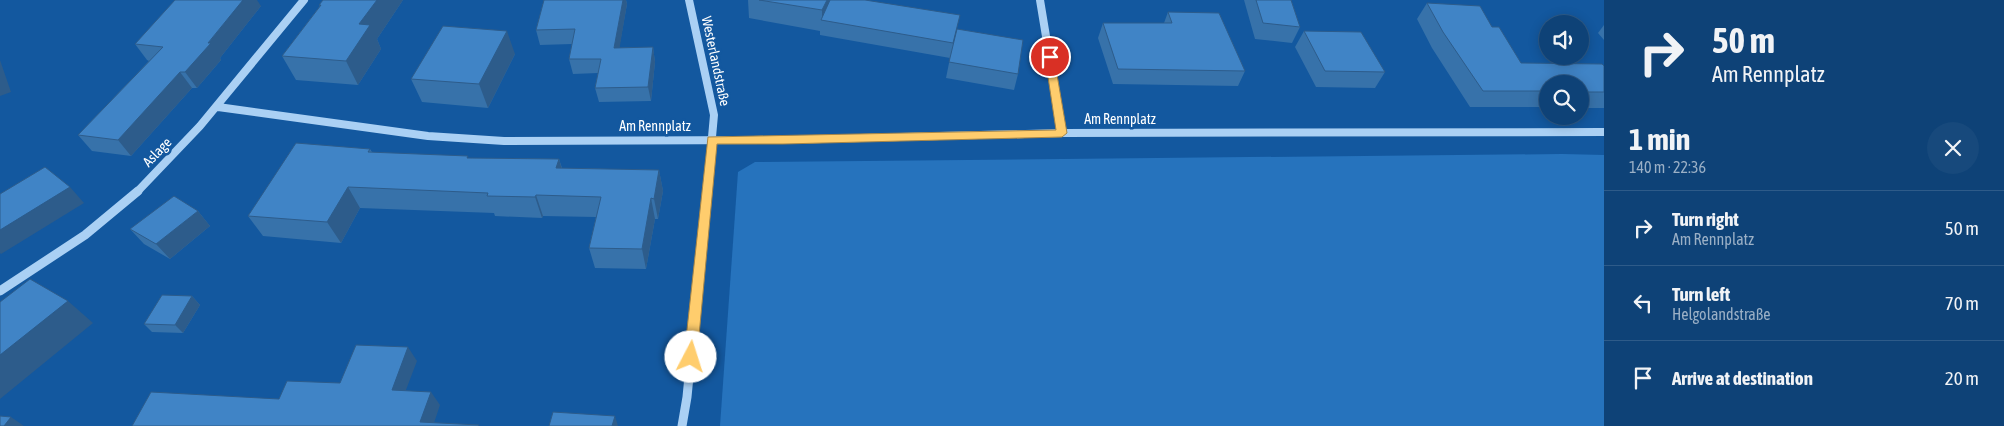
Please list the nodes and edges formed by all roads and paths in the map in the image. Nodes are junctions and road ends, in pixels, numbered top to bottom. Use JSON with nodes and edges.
{"nodes":[{"id":1,"x":304,"y":0,"type":"edge"},
{"id":2,"x":689,"y":0,"type":"edge"},
{"id":3,"x":1040,"y":0,"type":"edge"},
{"id":4,"x":218,"y":107,"type":"junction"},
{"id":5,"x":1604,"y":132,"type":"edge"},
{"id":6,"x":1062,"y":133,"type":"junction"},
{"id":7,"x":712,"y":140,"type":"junction"},
{"id":8,"x":0,"y":291,"type":"edge"},
{"id":9,"x":682,"y":426,"type":"edge"}],
"edges":[{"from":1,"to":4,"type":"street","name":"Aslage"},
{"from":2,"to":7,"type":"street","name":"Westerlandstraße"},
{"from":3,"to":6,"type":"street"},
{"from":4,"to":7,"type":"street","name":"Am Rennplatz"},
{"from":4,"to":8,"type":"street","name":"Aslage"},
{"from":5,"to":6,"type":"street","name":"Am Rennplatz"},
{"from":6,"to":7,"type":"street","name":"Am Rennplatz"},
{"from":7,"to":9,"type":"street","name":"Westerlandstraße"}]}
